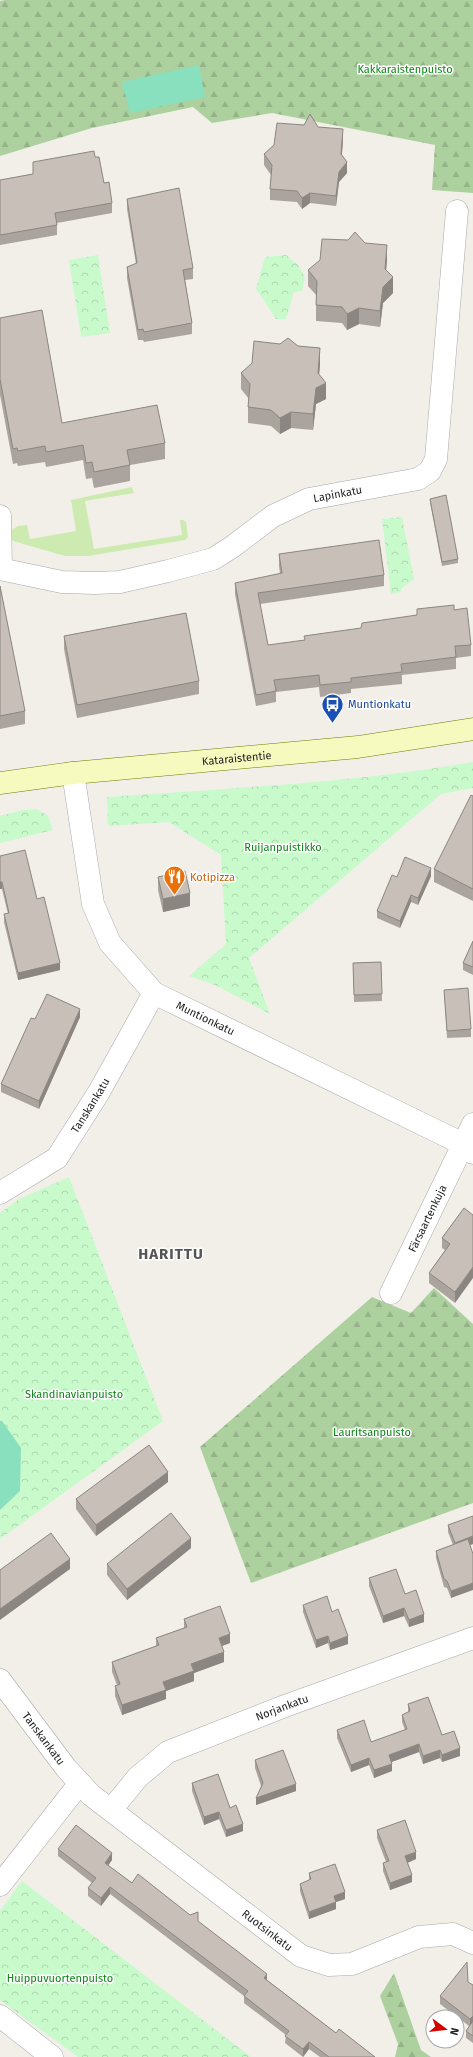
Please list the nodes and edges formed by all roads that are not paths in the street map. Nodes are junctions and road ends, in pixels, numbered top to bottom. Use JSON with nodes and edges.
{"nodes":[{"id":1,"x":457,"y":211,"type":"dead end"},
{"id":2,"x":0,"y":516,"type":"edge"},
{"id":3,"x":1,"y":569,"type":"edge"},
{"id":4,"x":473,"y":729,"type":"edge"},
{"id":5,"x":73,"y":773,"type":"junction"},
{"id":6,"x":0,"y":783,"type":"edge"},
{"id":7,"x":154,"y":993,"type":"junction"},
{"id":8,"x":473,"y":1124,"type":"edge"},
{"id":9,"x":468,"y":1148,"type":"edge"},
{"id":10,"x":0,"y":1193,"type":"edge"},
{"id":11,"x":391,"y":1293,"type":"dead end"},
{"id":12,"x":473,"y":1638,"type":"edge"},
{"id":13,"x":0,"y":1680,"type":"edge"},
{"id":14,"x":85,"y":1789,"type":"junction"},
{"id":15,"x":110,"y":1810,"type":"junction"},
{"id":16,"x":0,"y":1886,"type":"edge"},
{"id":17,"x":473,"y":1943,"type":"edge"},
{"id":18,"x":0,"y":2016,"type":"edge"},
{"id":19,"x":52,"y":2057,"type":"edge"}],
"edges":[{"from":1,"to":3,"type":"street","name":"Lapinkatu"},
{"from":2,"to":3,"type":"street"},
{"from":4,"to":5,"type":"street","name":"Kataraistentie"},
{"from":5,"to":6,"type":"street","name":"Kataraistentie"},
{"from":5,"to":7,"type":"street","name":"Muntionkatu"},
{"from":7,"to":9,"type":"street","name":"Muntionkatu"},
{"from":7,"to":10,"type":"street","name":"Tanskankatu"},
{"from":8,"to":9,"type":"street","name":"Färsaartenkuja"},
{"from":9,"to":11,"type":"street","name":"Färsaartenkuja"},
{"from":12,"to":15,"type":"street","name":"Norjankatu"},
{"from":13,"to":14,"type":"street","name":"Tanskankatu"},
{"from":14,"to":15,"type":"street","name":"Ruotsinkatu"},
{"from":14,"to":16,"type":"street"},
{"from":15,"to":17,"type":"street","name":"Ruotsinkatu"},
{"from":18,"to":19,"type":"street"}]}
